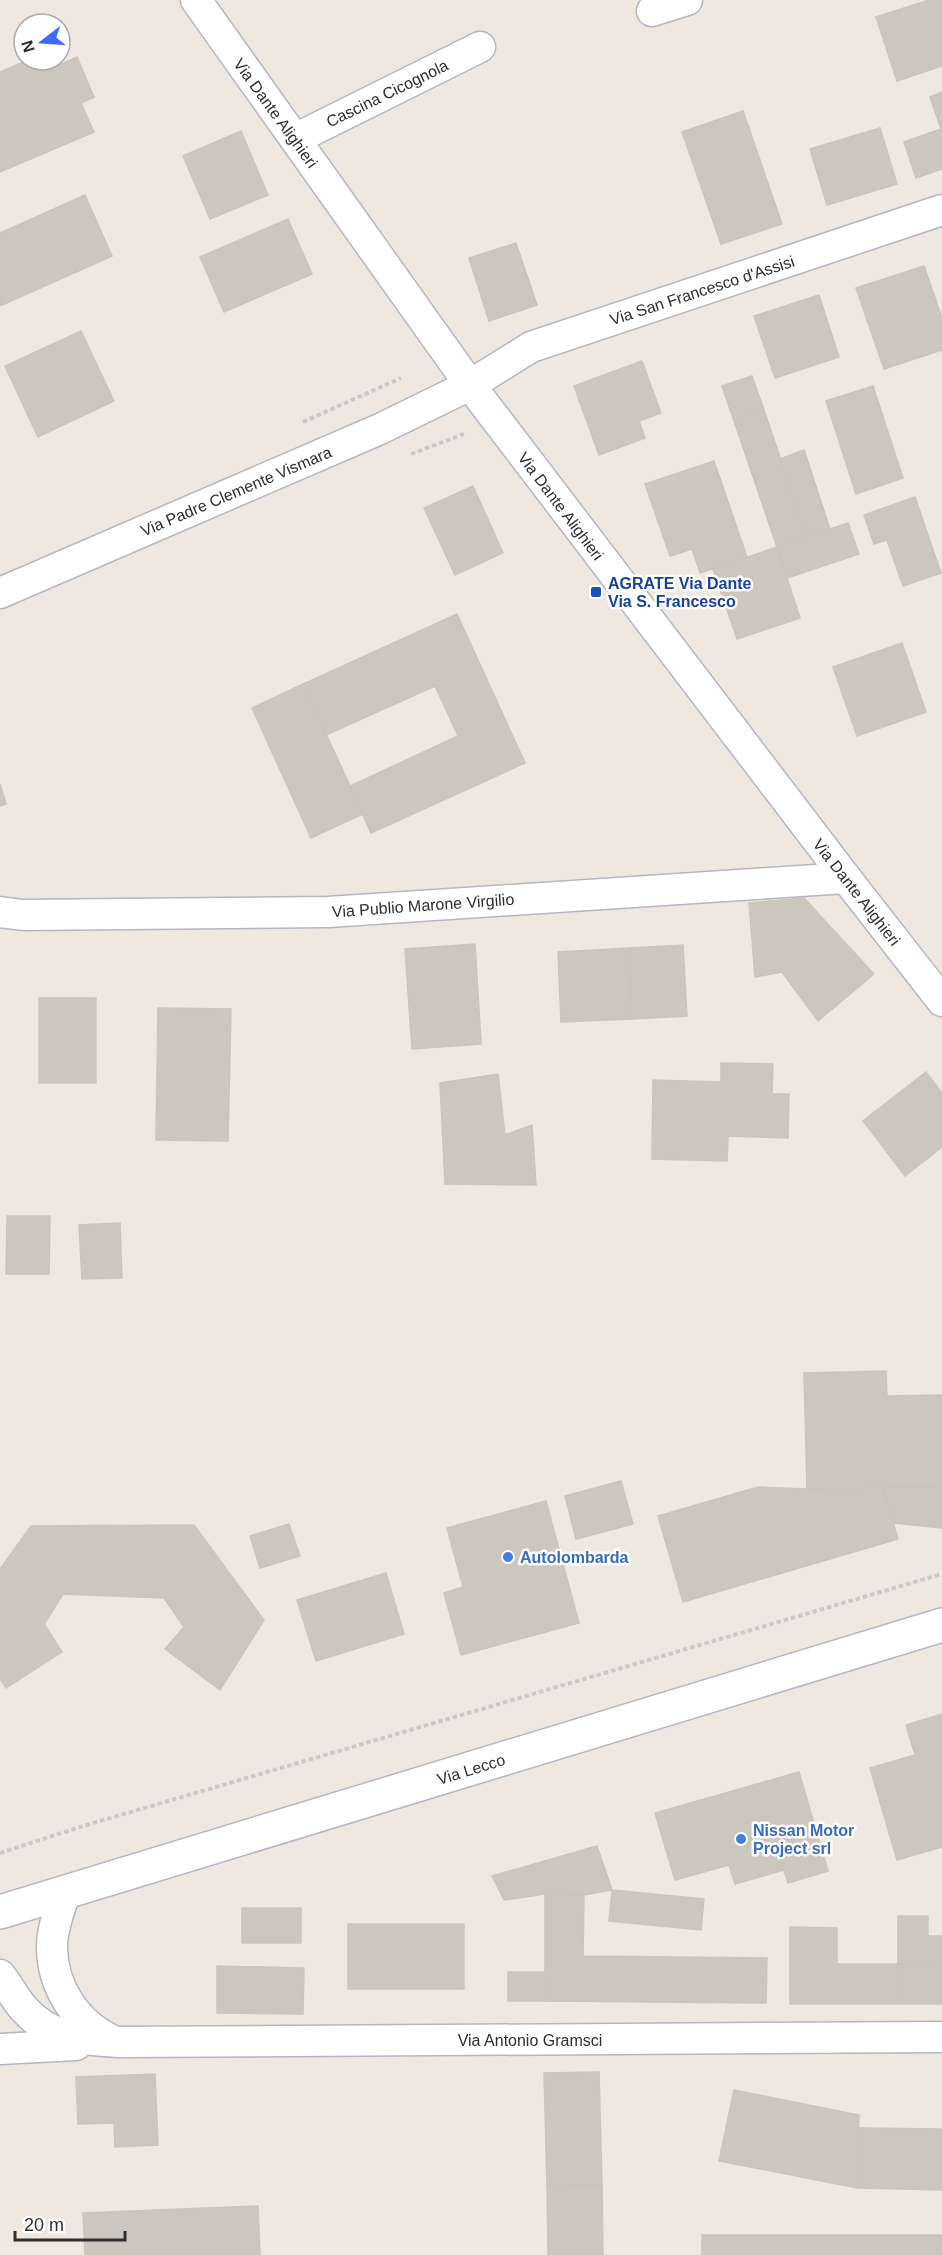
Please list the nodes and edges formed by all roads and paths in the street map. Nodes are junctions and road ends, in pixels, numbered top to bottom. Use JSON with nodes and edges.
{"nodes":[{"id":1,"x":196,"y":0,"type":"edge"},
{"id":2,"x":687,"y":0,"type":"edge"},
{"id":3,"x":652,"y":11,"type":"dead end"},
{"id":4,"x":480,"y":47,"type":"dead end"},
{"id":5,"x":295,"y":139,"type":"junction"},
{"id":6,"x":942,"y":210,"type":"edge"},
{"id":7,"x":470,"y":385,"type":"junction"},
{"id":8,"x":0,"y":593,"type":"edge"},
{"id":9,"x":846,"y":878,"type":"junction"},
{"id":10,"x":0,"y":912,"type":"edge"},
{"id":11,"x":942,"y":1001,"type":"edge"},
{"id":12,"x":942,"y":1574,"type":"edge"},
{"id":13,"x":942,"y":1625,"type":"edge"},
{"id":14,"x":0,"y":1853,"type":"edge"},
{"id":15,"x":65,"y":1892,"type":"junction"},
{"id":16,"x":0,"y":1912,"type":"edge"},
{"id":17,"x":0,"y":1975,"type":"edge"},
{"id":18,"x":942,"y":2037,"type":"edge"},
{"id":19,"x":118,"y":2042,"type":"junction"},
{"id":20,"x":0,"y":2049,"type":"edge"}],
"edges":[{"from":1,"to":5,"type":"street","name":"Via Dante Alighieri"},
{"from":2,"to":3,"type":"street"},
{"from":4,"to":5,"type":"street","name":"Cascina Cicognola"},
{"from":5,"to":7,"type":"street","name":"Via Dante Alighieri"},
{"from":6,"to":7,"type":"street","name":"Via San Francesco d'Assisi"},
{"from":7,"to":8,"type":"street","name":"Via Padre Clemente Vismara"},
{"from":7,"to":9,"type":"street","name":"Via Dante Alighieri"},
{"from":9,"to":10,"type":"street","name":"Via Publio Marone Virgilio"},
{"from":9,"to":11,"type":"street","name":"Via Dante Alighieri"},
{"from":12,"to":14,"type":"path"},
{"from":13,"to":15,"type":"street","name":"Via Lecco"},
{"from":15,"to":16,"type":"street","name":"Via Lecco"},
{"from":15,"to":19,"type":"street","name":"Via Antonio Gramsci"},
{"from":17,"to":19,"type":"street","name":"Via Antonio Gramsci"},
{"from":18,"to":19,"type":"street","name":"Via Antonio Gramsci"},
{"from":19,"to":20,"type":"street"}]}
